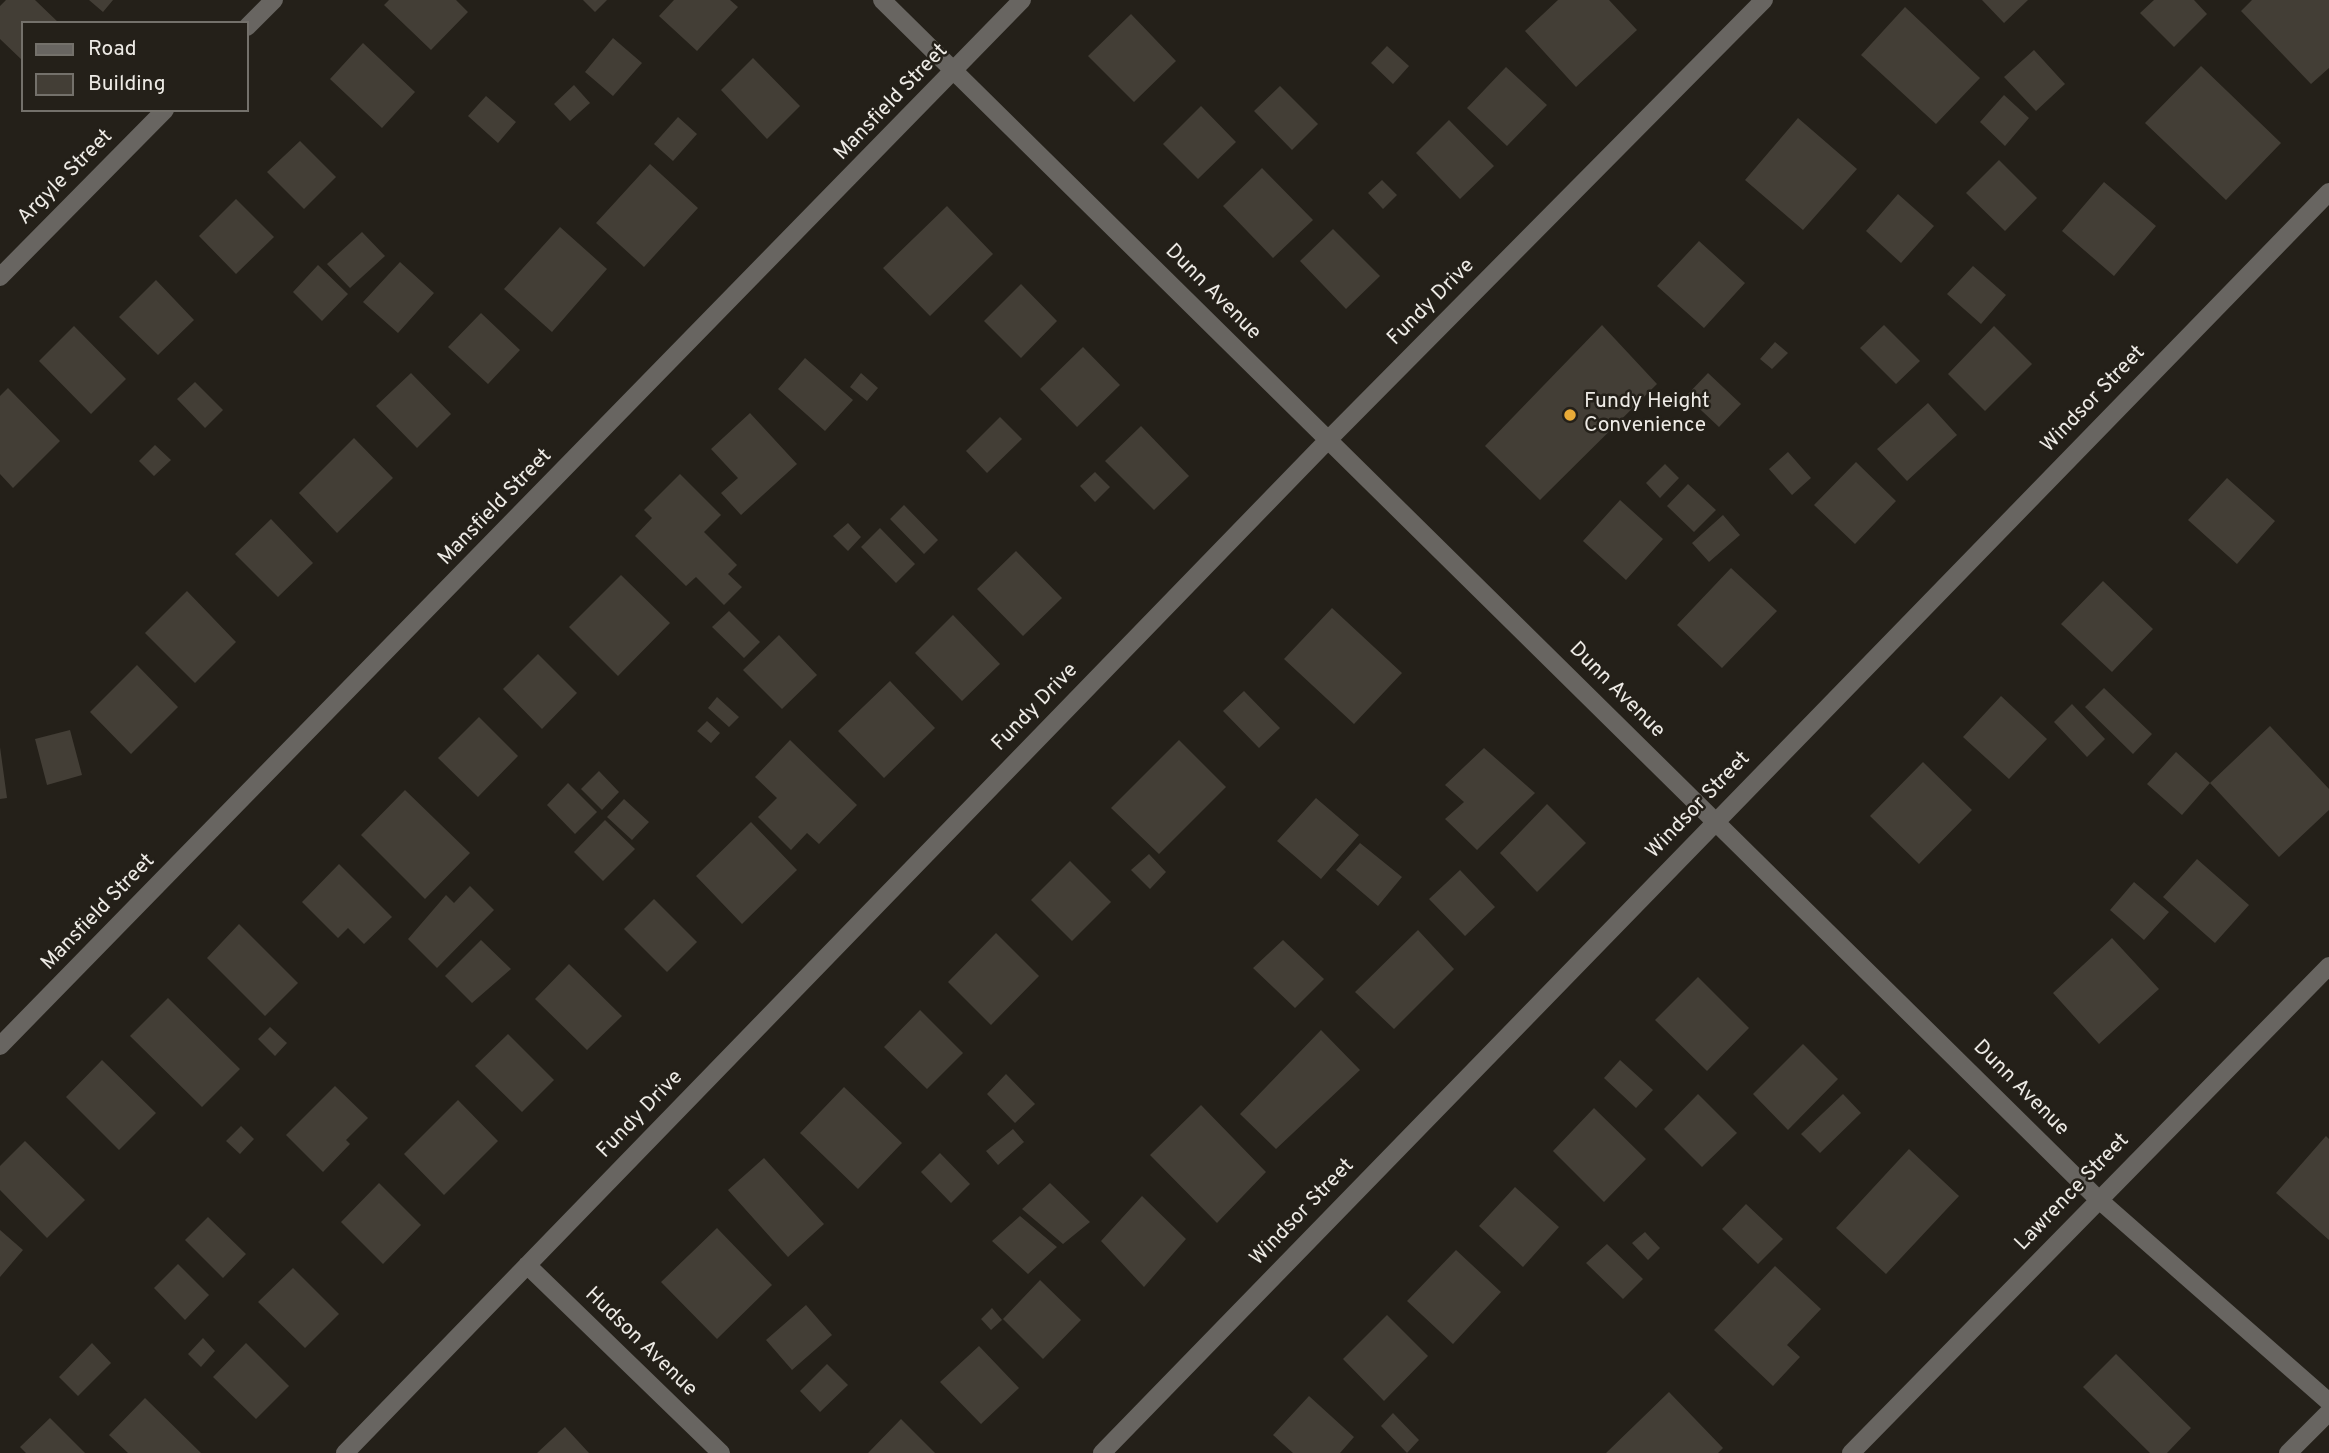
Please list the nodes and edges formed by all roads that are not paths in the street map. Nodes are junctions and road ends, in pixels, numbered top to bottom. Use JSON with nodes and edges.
{"nodes":[{"id":1,"x":274,"y":0,"type":"edge"},
{"id":2,"x":882,"y":0,"type":"edge"},
{"id":3,"x":1022,"y":0,"type":"edge"},
{"id":4,"x":1764,"y":0,"type":"edge"},
{"id":5,"x":248,"y":26,"type":"edge"},
{"id":6,"x":955,"y":72,"type":"junction"},
{"id":7,"x":163,"y":112,"type":"edge"},
{"id":8,"x":2329,"y":192,"type":"edge"},
{"id":9,"x":0,"y":277,"type":"edge"},
{"id":10,"x":1328,"y":440,"type":"junction"},
{"id":11,"x":1716,"y":822,"type":"junction"},
{"id":12,"x":2329,"y":966,"type":"edge"},
{"id":13,"x":0,"y":1046,"type":"edge"},
{"id":14,"x":2098,"y":1199,"type":"junction"},
{"id":15,"x":527,"y":1265,"type":"junction"},
{"id":16,"x":2329,"y":1402,"type":"edge"},
{"id":17,"x":2329,"y":1412,"type":"edge"},
{"id":18,"x":345,"y":1453,"type":"edge"},
{"id":19,"x":720,"y":1453,"type":"edge"},
{"id":20,"x":1102,"y":1453,"type":"edge"},
{"id":21,"x":1851,"y":1453,"type":"edge"},
{"id":22,"x":2288,"y":1453,"type":"edge"}],
"edges":[{"from":1,"to":5,"type":"street"},
{"from":2,"to":6,"type":"street","name":"Dunn Avenue"},
{"from":3,"to":6,"type":"street","name":"Mansfield Street"},
{"from":4,"to":10,"type":"street","name":"Fundy Drive"},
{"from":6,"to":10,"type":"street","name":"Dunn Avenue"},
{"from":6,"to":13,"type":"street","name":"Mansfield Street"},
{"from":7,"to":9,"type":"street","name":"Argyle Street"},
{"from":8,"to":11,"type":"street","name":"Windsor Street"},
{"from":10,"to":11,"type":"street","name":"Dunn Avenue"},
{"from":10,"to":15,"type":"street","name":"Fundy Drive"},
{"from":11,"to":14,"type":"street","name":"Dunn Avenue"},
{"from":11,"to":20,"type":"street","name":"Windsor Street"},
{"from":12,"to":14,"type":"street","name":"Lawrence Street"},
{"from":14,"to":16,"type":"street","name":"Dunn Avenue"},
{"from":14,"to":21,"type":"street","name":"Lawrence Street"},
{"from":15,"to":18,"type":"street","name":"Fundy Drive"},
{"from":15,"to":19,"type":"street","name":"Hudson Avenue"},
{"from":17,"to":22,"type":"street"}]}
